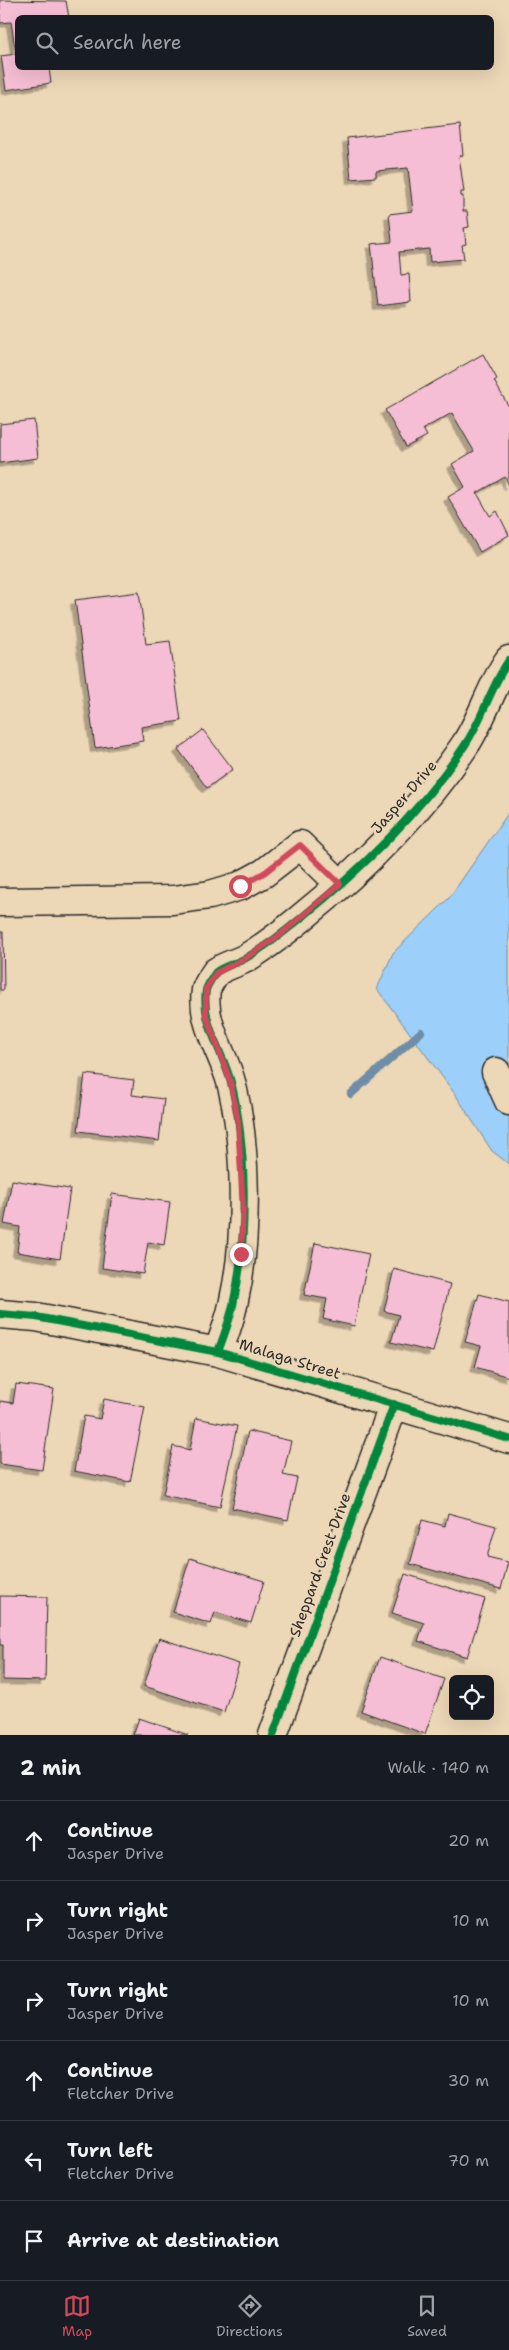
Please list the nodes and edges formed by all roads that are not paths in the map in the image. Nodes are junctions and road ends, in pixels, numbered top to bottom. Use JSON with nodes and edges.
{"nodes":[{"id":1,"x":509,"y":660,"type":"edge"},
{"id":2,"x":340,"y":884,"type":"junction"},
{"id":3,"x":0,"y":902,"type":"edge"},
{"id":4,"x":496,"y":1072,"type":"dead end"},
{"id":5,"x":509,"y":1101,"type":"edge"},
{"id":6,"x":0,"y":1314,"type":"edge"},
{"id":7,"x":218,"y":1352,"type":"junction"},
{"id":8,"x":394,"y":1404,"type":"junction"},
{"id":9,"x":509,"y":1439,"type":"edge"},
{"id":10,"x":273,"y":1735,"type":"edge"}],
"edges":[{"from":1,"to":2,"type":"street","name":"Jasper Drive"},
{"from":2,"to":3,"type":"street"},
{"from":2,"to":7,"type":"street","name":"Jasper Drive"},
{"from":4,"to":5,"type":"street"},
{"from":6,"to":7,"type":"street","name":"Malaga Street"},
{"from":7,"to":8,"type":"street","name":"Malaga Street"},
{"from":8,"to":9,"type":"street","name":"Malaga Street"},
{"from":8,"to":10,"type":"street","name":"Sheppard Crest Drive"}]}
